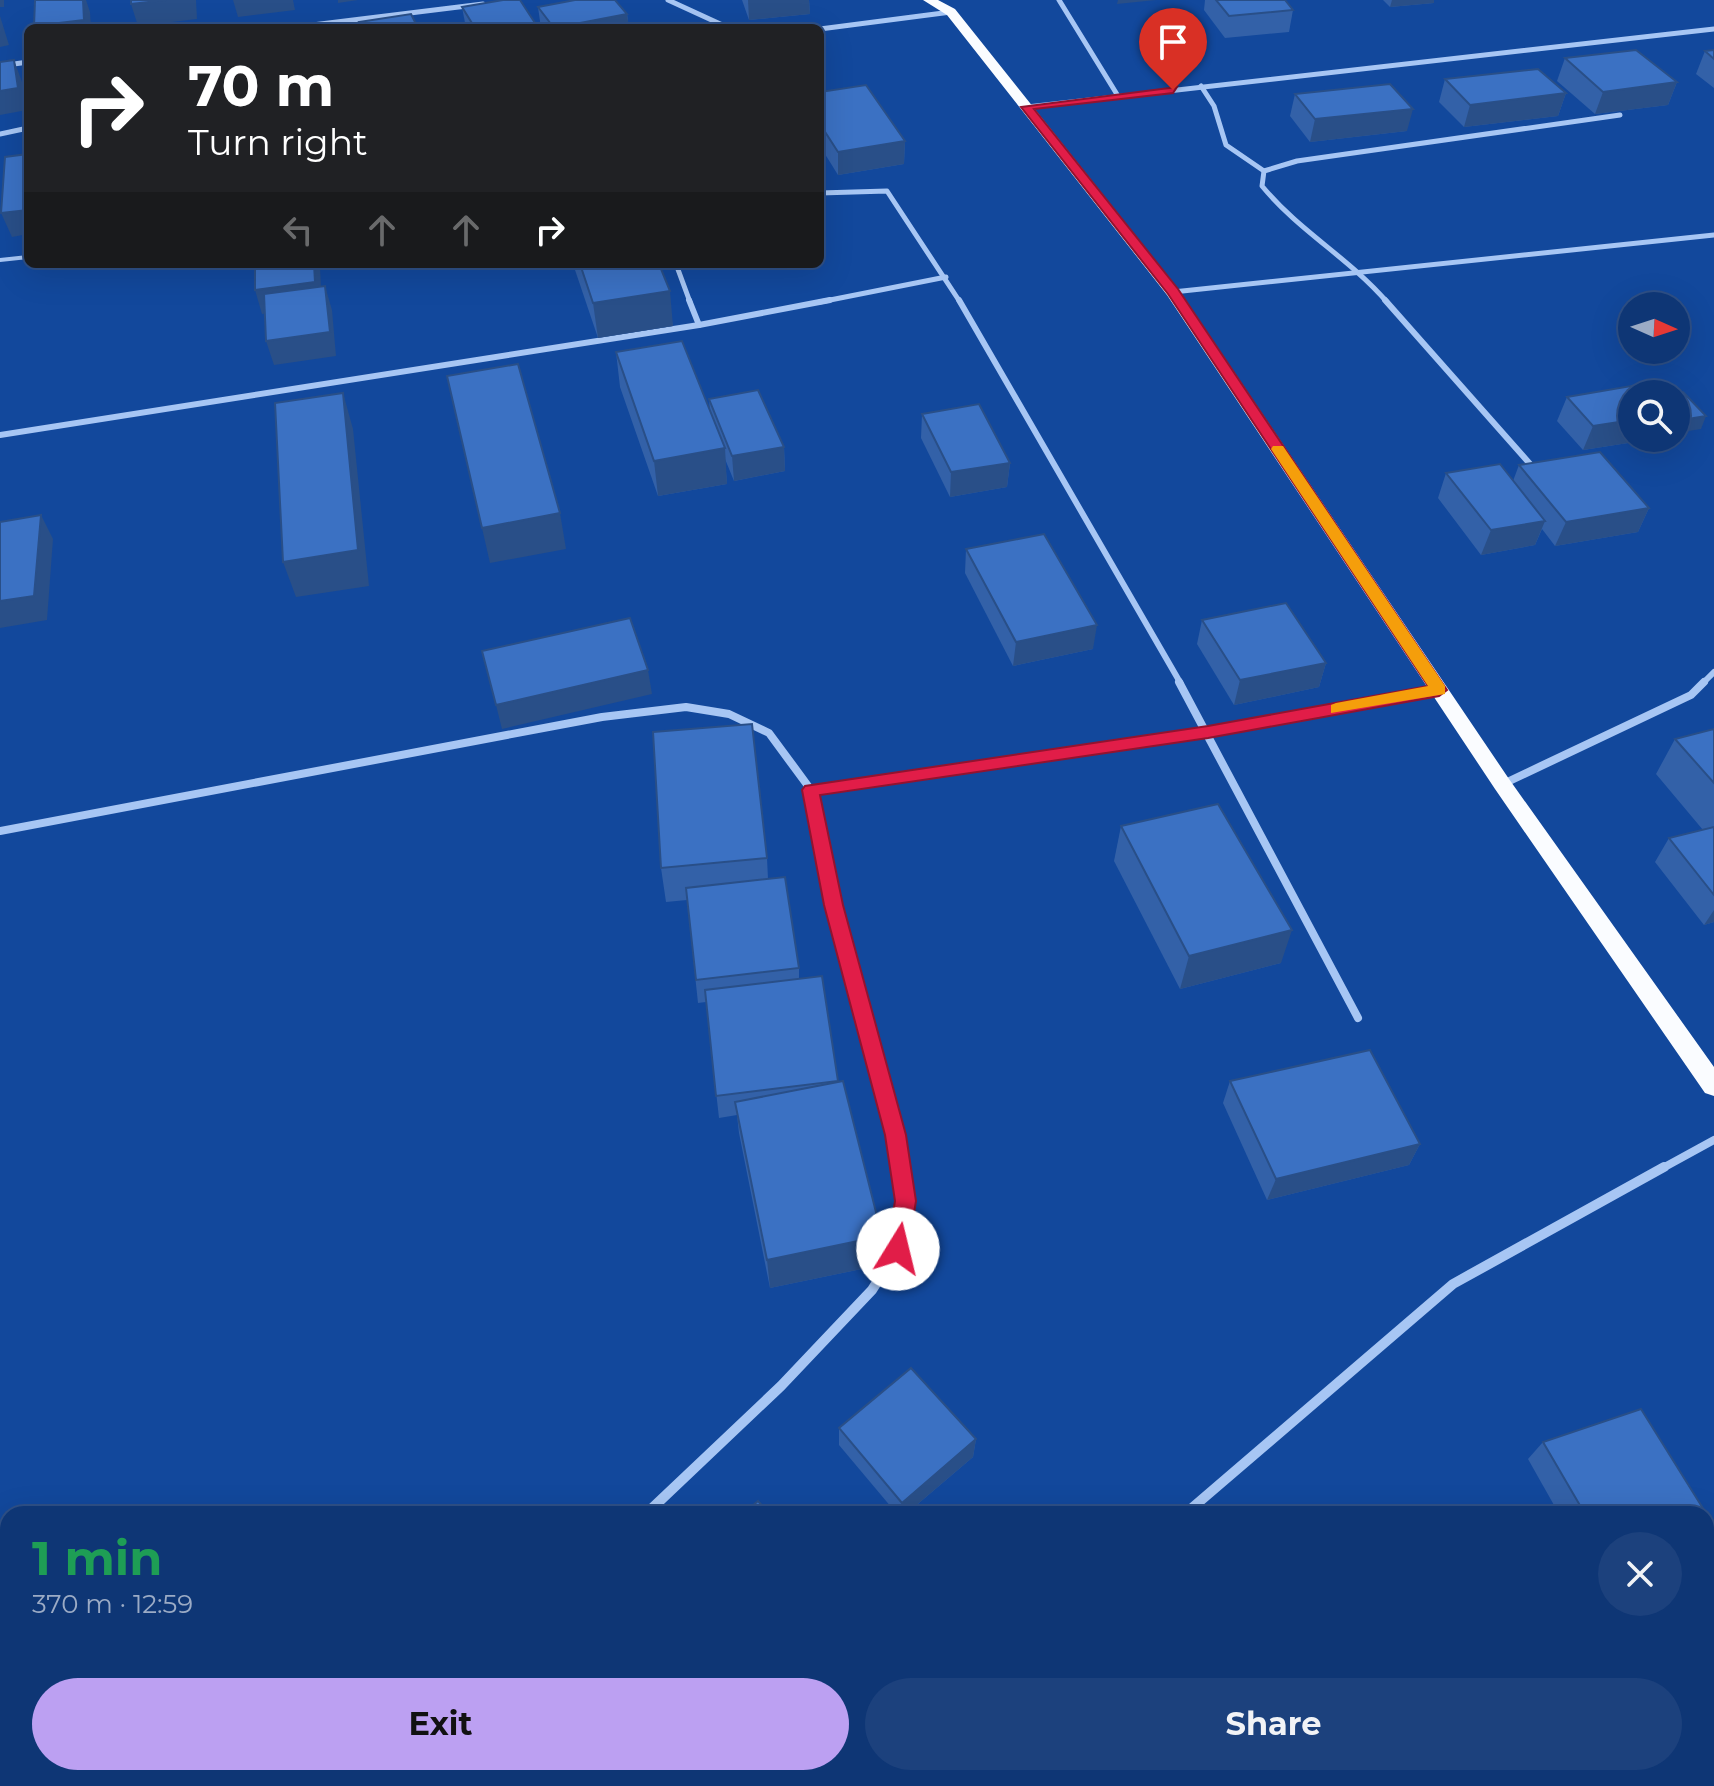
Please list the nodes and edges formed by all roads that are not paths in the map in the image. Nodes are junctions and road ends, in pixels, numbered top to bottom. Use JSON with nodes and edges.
{"nodes":[{"id":1,"x":668,"y":0,"type":"edge"},
{"id":2,"x":929,"y":0,"type":"edge"},
{"id":3,"x":1059,"y":0,"type":"edge"},
{"id":4,"x":485,"y":4,"type":"edge"},
{"id":5,"x":951,"y":12,"type":"junction"},
{"id":6,"x":321,"y":24,"type":"edge"},
{"id":7,"x":720,"y":24,"type":"edge"},
{"id":8,"x":824,"y":28,"type":"edge"},
{"id":9,"x":1714,"y":29,"type":"edge"},
{"id":10,"x":24,"y":63,"type":"edge"},
{"id":11,"x":0,"y":66,"type":"edge"},
{"id":12,"x":1201,"y":86,"type":"junction"},
{"id":13,"x":1118,"y":96,"type":"junction"},
{"id":14,"x":1027,"y":107,"type":"junction"},
{"id":15,"x":1620,"y":115,"type":"edge"},
{"id":16,"x":24,"y":129,"type":"edge"},
{"id":17,"x":0,"y":134,"type":"edge"},
{"id":18,"x":1264,"y":171,"type":"junction"},
{"id":19,"x":824,"y":193,"type":"edge"},
{"id":20,"x":1714,"y":235,"type":"edge"},
{"id":21,"x":24,"y":257,"type":"edge"},
{"id":22,"x":0,"y":260,"type":"edge"},
{"id":23,"x":678,"y":268,"type":"edge"},
{"id":24,"x":1363,"y":274,"type":"junction"},
{"id":25,"x":946,"y":277,"type":"junction"},
{"id":26,"x":1173,"y":292,"type":"junction"},
{"id":27,"x":699,"y":325,"type":"junction"},
{"id":28,"x":0,"y":435,"type":"edge"},
{"id":29,"x":1531,"y":465,"type":"edge"},
{"id":30,"x":1714,"y":672,"type":"edge"},
{"id":31,"x":1439,"y":690,"type":"junction"},
{"id":32,"x":1208,"y":732,"type":"junction"},
{"id":33,"x":1502,"y":784,"type":"junction"},
{"id":34,"x":811,"y":790,"type":"junction"},
{"id":35,"x":0,"y":831,"type":"edge"},
{"id":36,"x":1358,"y":1018,"type":"dead end"},
{"id":37,"x":1714,"y":1086,"type":"edge"},
{"id":38,"x":1714,"y":1140,"type":"edge"},
{"id":39,"x":654,"y":1506,"type":"edge"},
{"id":40,"x":1198,"y":1506,"type":"edge"}],
"edges":[{"from":1,"to":7,"type":"street"},
{"from":2,"to":5,"type":"highway"},
{"from":3,"to":13,"type":"street"},
{"from":4,"to":6,"type":"street"},
{"from":5,"to":8,"type":"street"},
{"from":5,"to":14,"type":"highway"},
{"from":9,"to":12,"type":"street"},
{"from":10,"to":11,"type":"street"},
{"from":12,"to":13,"type":"street"},
{"from":12,"to":18,"type":"street"},
{"from":13,"to":14,"type":"street"},
{"from":14,"to":26,"type":"highway"},
{"from":15,"to":18,"type":"street"},
{"from":16,"to":17,"type":"street"},
{"from":18,"to":24,"type":"street"},
{"from":19,"to":25,"type":"street"},
{"from":20,"to":24,"type":"street"},
{"from":21,"to":22,"type":"lane"},
{"from":23,"to":27,"type":"street"},
{"from":24,"to":26,"type":"street"},
{"from":24,"to":29,"type":"street"},
{"from":25,"to":27,"type":"street"},
{"from":25,"to":32,"type":"street"},
{"from":26,"to":31,"type":"highway"},
{"from":27,"to":28,"type":"street"},
{"from":30,"to":33,"type":"street"},
{"from":31,"to":32,"type":"street"},
{"from":31,"to":33,"type":"highway"},
{"from":32,"to":34,"type":"street"},
{"from":32,"to":36,"type":"street"},
{"from":33,"to":37,"type":"highway"},
{"from":34,"to":35,"type":"street"},
{"from":34,"to":39,"type":"street"},
{"from":38,"to":40,"type":"street"}]}
